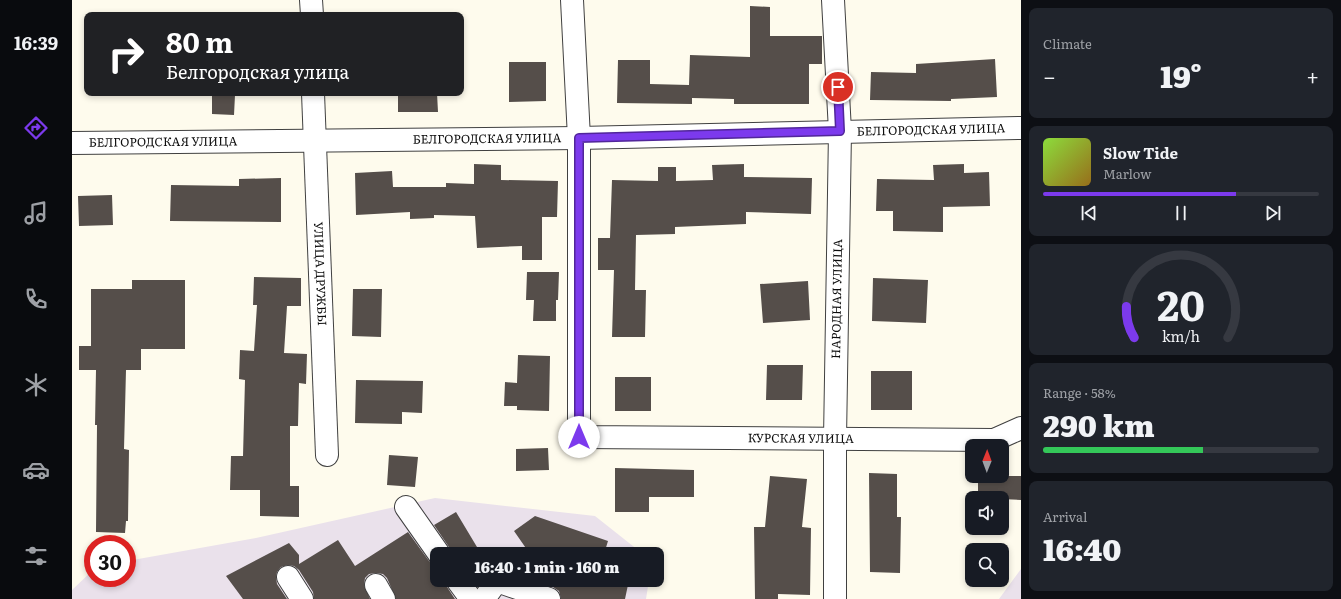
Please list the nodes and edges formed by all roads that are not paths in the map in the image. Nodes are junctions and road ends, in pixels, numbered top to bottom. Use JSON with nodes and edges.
{"nodes":[{"id":1,"x":311,"y":0,"type":"edge"},
{"id":2,"x":572,"y":0,"type":"edge"},
{"id":3,"x":833,"y":0,"type":"edge"},
{"id":4,"x":312,"y":12,"type":"edge"},
{"id":5,"x":313,"y":96,"type":"edge"},
{"id":6,"x":1021,"y":128,"type":"edge"},
{"id":7,"x":840,"y":131,"type":"junction"},
{"id":8,"x":579,"y":138,"type":"junction"},
{"id":9,"x":314,"y":140,"type":"junction"},
{"id":10,"x":72,"y":143,"type":"edge"},
{"id":11,"x":1021,"y":428,"type":"edge"},
{"id":12,"x":835,"y":439,"type":"junction"},
{"id":13,"x":327,"y":455,"type":"dead end"},
{"id":14,"x":406,"y":508,"type":"dead end"},
{"id":15,"x":434,"y":547,"type":"edge"},
{"id":16,"x":288,"y":577,"type":"dead end"},
{"id":17,"x":462,"y":587,"type":"edge"},
{"id":18,"x":302,"y":599,"type":"edge"},
{"id":19,"x":471,"y":599,"type":"edge"},
{"id":20,"x":484,"y":599,"type":"edge"},
{"id":21,"x":549,"y":599,"type":"edge"},
{"id":22,"x":834,"y":599,"type":"edge"}],
"edges":[{"from":1,"to":4,"type":"street"},
{"from":2,"to":8,"type":"street"},
{"from":3,"to":7,"type":"street","name":"НАРОДНАЯ УЛИЦА"},
{"from":5,"to":9,"type":"street","name":"УЛИЦА ДРУЖБЫ"},
{"from":6,"to":7,"type":"street","name":"БЕЛГОРОДСКАЯ УЛИЦА"},
{"from":7,"to":8,"type":"street","name":"БЕЛГОРОДСКАЯ УЛИЦА"},
{"from":7,"to":12,"type":"street","name":"НАРОДНАЯ УЛИЦА"},
{"from":8,"to":9,"type":"street","name":"БЕЛГОРОДСКАЯ УЛИЦА"},
{"from":8,"to":12,"type":"street","name":"КУРСКАЯ УЛИЦА"},
{"from":9,"to":10,"type":"street","name":"БЕЛГОРОДСКАЯ УЛИЦА"},
{"from":9,"to":13,"type":"street","name":"УЛИЦА ДРУЖБЫ"},
{"from":11,"to":12,"type":"street","name":"КУРСКАЯ УЛИЦА"},
{"from":12,"to":22,"type":"street","name":"НАРОДНАЯ УЛИЦА"},
{"from":14,"to":15,"type":"street"},
{"from":16,"to":18,"type":"street"},
{"from":17,"to":19,"type":"street"},
{"from":20,"to":21,"type":"street"}]}
